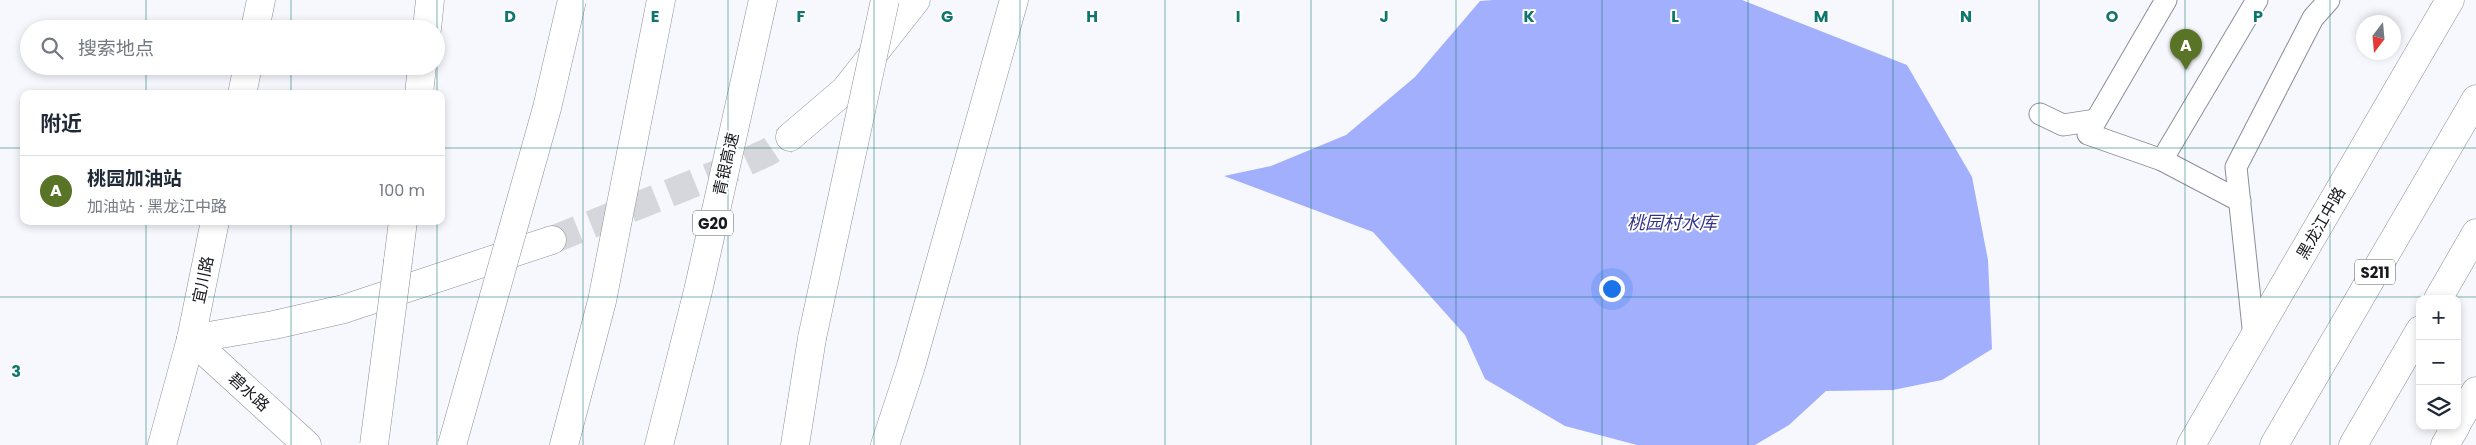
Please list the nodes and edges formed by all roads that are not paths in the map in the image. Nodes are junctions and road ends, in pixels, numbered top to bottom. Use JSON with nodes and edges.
{"nodes":[{"id":1,"x":262,"y":0,"type":"edge"},
{"id":2,"x":430,"y":0,"type":"edge"},
{"id":3,"x":572,"y":0,"type":"edge"},
{"id":4,"x":661,"y":0,"type":"edge"},
{"id":5,"x":763,"y":0,"type":"edge"},
{"id":6,"x":885,"y":0,"type":"edge"},
{"id":7,"x":916,"y":0,"type":"edge"},
{"id":8,"x":1014,"y":0,"type":"edge"},
{"id":9,"x":2166,"y":0,"type":"edge"},
{"id":10,"x":2257,"y":0,"type":"edge"},
{"id":11,"x":2329,"y":0,"type":"edge"},
{"id":12,"x":2450,"y":0,"type":"edge"},
{"id":13,"x":258,"y":20,"type":"edge"},
{"id":14,"x":428,"y":20,"type":"edge"},
{"id":15,"x":246,"y":75,"type":"edge"},
{"id":16,"x":421,"y":75,"type":"edge"},
{"id":17,"x":243,"y":90,"type":"edge"},
{"id":18,"x":419,"y":90,"type":"edge"},
{"id":19,"x":2476,"y":100,"type":"edge"},
{"id":20,"x":2040,"y":114,"type":"dead end"},
{"id":21,"x":2096,"y":120,"type":"junction"},
{"id":22,"x":790,"y":136,"type":"tunnel mouth"},
{"id":23,"x":2162,"y":160,"type":"junction"},
{"id":24,"x":2240,"y":201,"type":"junction"},
{"id":25,"x":214,"y":225,"type":"edge"},
{"id":26,"x":402,"y":225,"type":"edge"},
{"id":27,"x":2476,"y":233,"type":"edge"},
{"id":28,"x":552,"y":240,"type":"tunnel mouth"},
{"id":29,"x":2440,"y":295,"type":"edge"},
{"id":30,"x":2254,"y":337,"type":"junction"},
{"id":31,"x":2416,"y":337,"type":"edge"},
{"id":32,"x":190,"y":339,"type":"junction"},
{"id":33,"x":2476,"y":391,"type":"edge"},
{"id":34,"x":2461,"y":416,"type":"edge"},
{"id":35,"x":2453,"y":430,"type":"edge"},
{"id":36,"x":162,"y":445,"type":"edge"},
{"id":37,"x":307,"y":445,"type":"edge"},
{"id":38,"x":374,"y":445,"type":"edge"},
{"id":39,"x":452,"y":445,"type":"edge"},
{"id":40,"x":564,"y":445,"type":"edge"},
{"id":41,"x":659,"y":445,"type":"edge"},
{"id":42,"x":795,"y":445,"type":"edge"},
{"id":43,"x":886,"y":445,"type":"edge"},
{"id":44,"x":2191,"y":445,"type":"edge"},
{"id":45,"x":2274,"y":445,"type":"edge"},
{"id":46,"x":2353,"y":445,"type":"edge"},
{"id":47,"x":2445,"y":445,"type":"edge"}],
"edges":[{"from":1,"to":13,"type":"main road"},
{"from":2,"to":14,"type":"main road"},
{"from":3,"to":39,"type":"main road","bridge":true},
{"from":4,"to":40,"type":"main road"},
{"from":5,"to":41,"type":"main road","name":"青银高速","number":"G20"},
{"from":6,"to":42,"type":"main road","bridge":true},
{"from":7,"to":22,"type":"main road"},
{"from":8,"to":43,"type":"main road"},
{"from":9,"to":21,"type":"lane"},
{"from":10,"to":23,"type":"lane"},
{"from":11,"to":24,"type":"lane"},
{"from":12,"to":30,"type":"main road","name":"黑龙江中路"},
{"from":15,"to":17,"type":"main road"},
{"from":16,"to":18,"type":"main road"},
{"from":19,"to":45,"type":"main road","number":"S211"},
{"from":20,"to":21,"type":"lane"},
{"from":21,"to":23,"type":"lane"},
{"from":23,"to":24,"type":"lane"},
{"from":24,"to":30,"type":"lane"},
{"from":25,"to":32,"type":"main road","name":"宜川路"},
{"from":26,"to":38,"type":"main road","bridge":true},
{"from":27,"to":29,"type":"main road"},
{"from":28,"to":32,"type":"main road"},
{"from":30,"to":44,"type":"main road","name":"黑龙江中路"},
{"from":31,"to":46,"type":"main road"},
{"from":32,"to":36,"type":"main road","name":"宜川路"},
{"from":32,"to":37,"type":"main road","name":"碧水路"},
{"from":33,"to":34,"type":"main road"},
{"from":35,"to":47,"type":"main road"}]}
